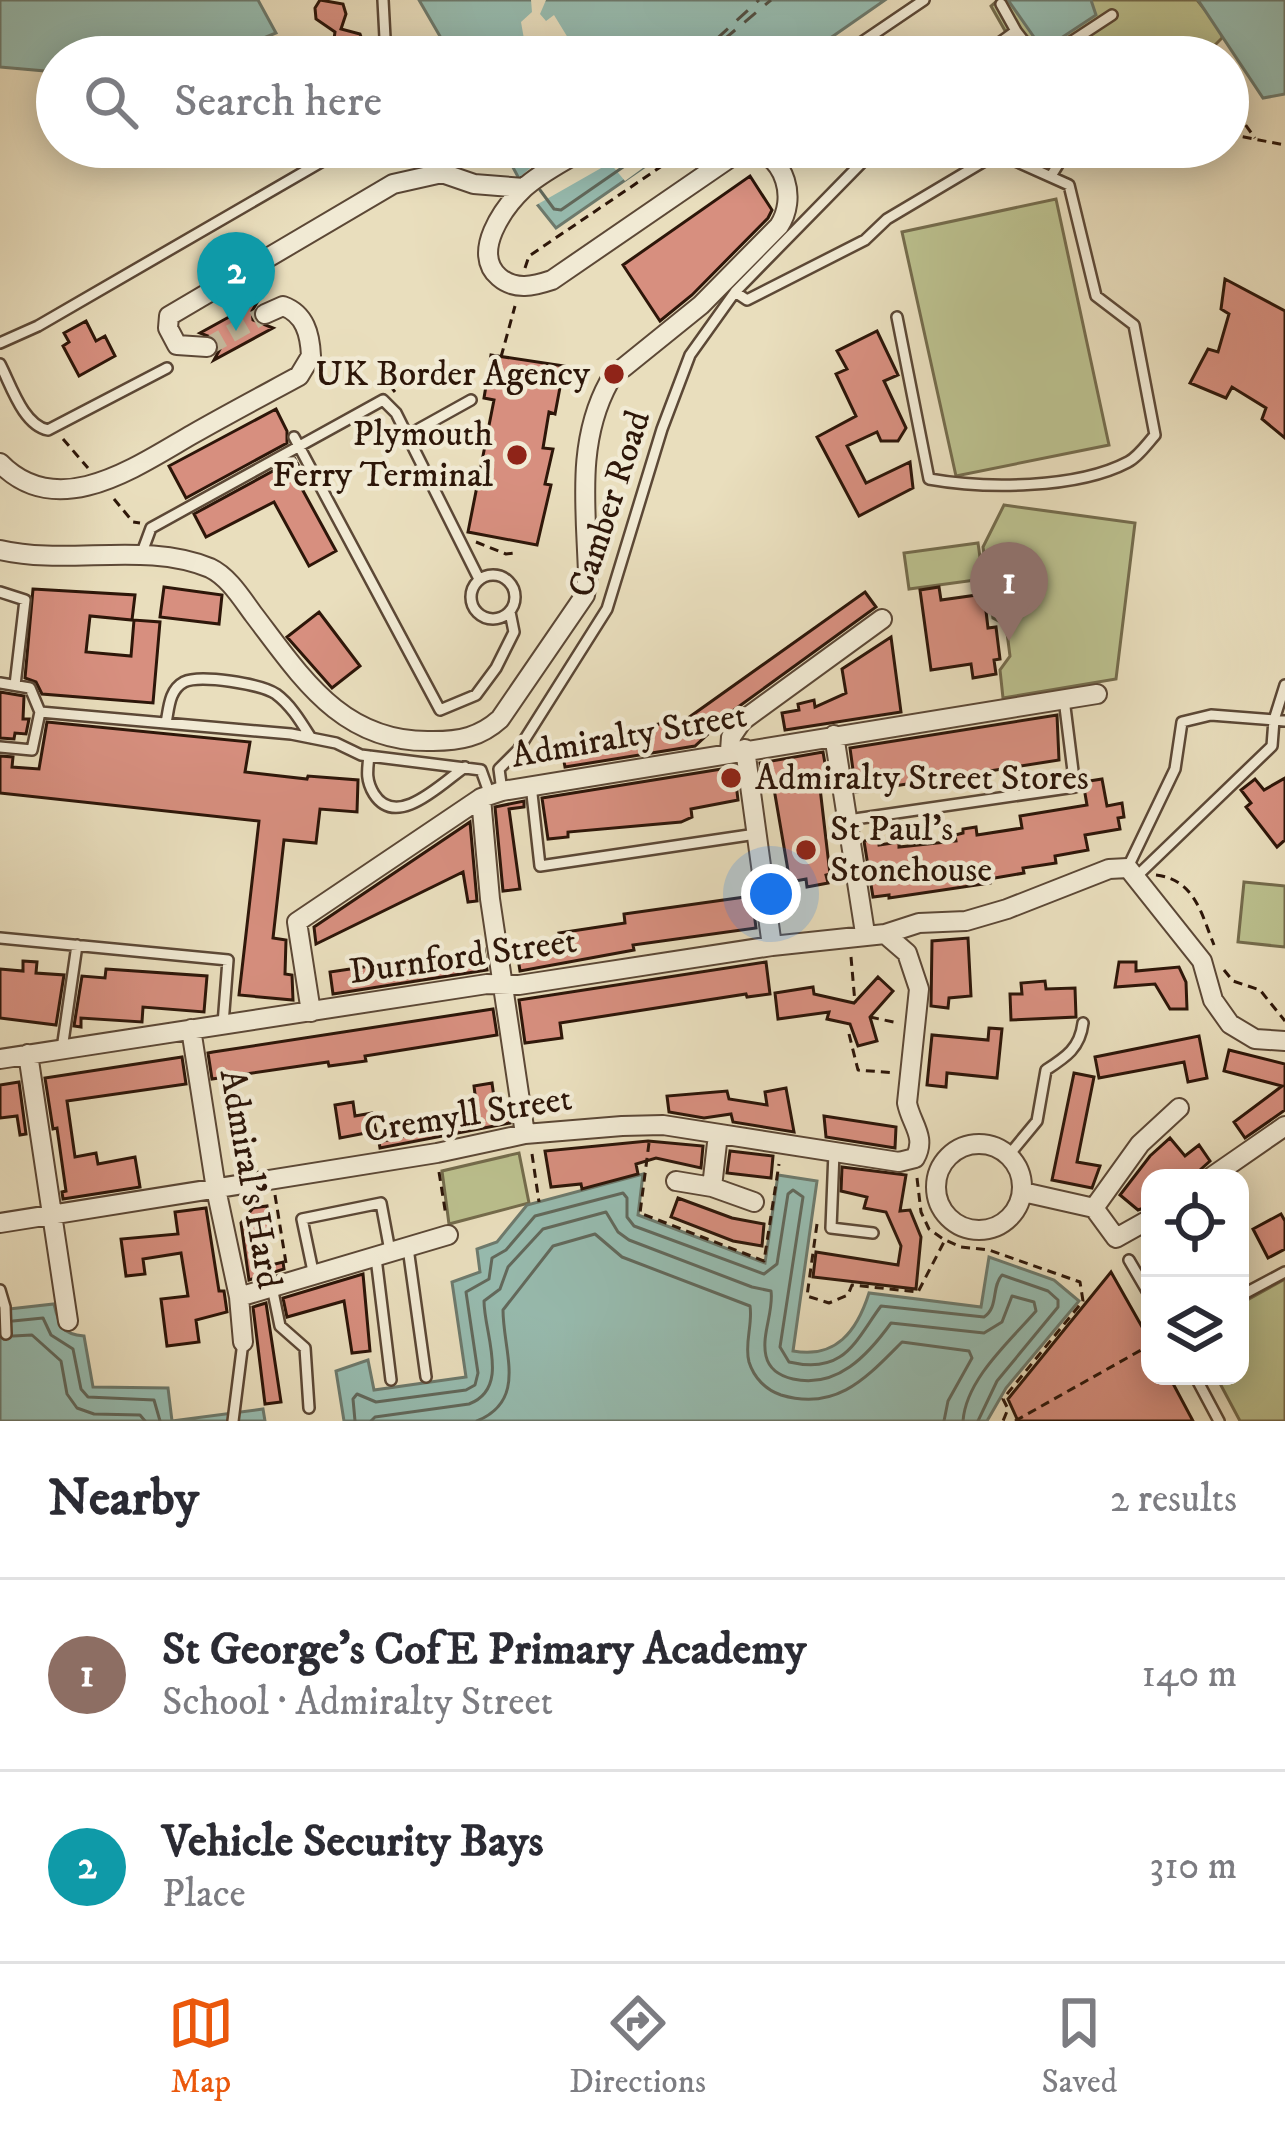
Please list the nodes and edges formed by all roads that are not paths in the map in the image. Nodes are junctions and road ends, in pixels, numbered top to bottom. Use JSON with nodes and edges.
{"nodes":[{"id":1,"x":382,"y":0,"type":"edge"},
{"id":2,"x":924,"y":0,"type":"edge"},
{"id":3,"x":1001,"y":4,"type":"dead end"},
{"id":4,"x":1112,"y":15,"type":"dead end"},
{"id":5,"x":1016,"y":31,"type":"junction"},
{"id":6,"x":385,"y":36,"type":"edge"},
{"id":7,"x":871,"y":36,"type":"edge"},
{"id":8,"x":1009,"y":36,"type":"edge"},
{"id":9,"x":1020,"y":36,"type":"edge"},
{"id":10,"x":1080,"y":36,"type":"edge"},
{"id":11,"x":310,"y":168,"type":"edge"},
{"id":12,"x":438,"y":168,"type":"edge"},
{"id":13,"x":554,"y":168,"type":"edge"},
{"id":14,"x":715,"y":168,"type":"edge"},
{"id":15,"x":778,"y":168,"type":"edge"},
{"id":16,"x":856,"y":168,"type":"edge"},
{"id":17,"x":972,"y":168,"type":"edge"},
{"id":18,"x":1033,"y":168,"type":"edge"},
{"id":19,"x":1056,"y":168,"type":"edge"},
{"id":20,"x":442,"y":173,"type":"junction"},
{"id":21,"x":1051,"y":176,"type":"junction"},
{"id":22,"x":524,"y":188,"type":"junction"},
{"id":23,"x":735,"y":292,"type":"junction"},
{"id":24,"x":265,"y":314,"type":"dead end"},
{"id":25,"x":897,"y":317,"type":"dead end"},
{"id":26,"x":0,"y":343,"type":"edge"},
{"id":27,"x":207,"y":347,"type":"dead end"},
{"id":28,"x":0,"y":364,"type":"edge"},
{"id":29,"x":167,"y":368,"type":"dead end"},
{"id":30,"x":471,"y":400,"type":"dead end"},
{"id":31,"x":408,"y":435,"type":"junction"},
{"id":32,"x":297,"y":441,"type":"junction"},
{"id":33,"x":0,"y":463,"type":"edge"},
{"id":34,"x":0,"y":550,"type":"edge"},
{"id":35,"x":141,"y":555,"type":"junction"},
{"id":36,"x":479,"y":579,"type":"junction"},
{"id":37,"x":0,"y":592,"type":"edge"},
{"id":38,"x":510,"y":612,"type":"junction"},
{"id":39,"x":882,"y":619,"type":"dead end"},
{"id":40,"x":0,"y":682,"type":"edge"},
{"id":41,"x":15,"y":685,"type":"junction"},
{"id":42,"x":1285,"y":685,"type":"edge"},
{"id":43,"x":1097,"y":694,"type":"dead end"},
{"id":44,"x":1064,"y":699,"type":"junction"},
{"id":45,"x":40,"y":712,"type":"junction"},
{"id":46,"x":1280,"y":720,"type":"edge"},
{"id":47,"x":166,"y":723,"type":"junction"},
{"id":48,"x":834,"y":735,"type":"junction"},
{"id":49,"x":311,"y":738,"type":"junction"},
{"id":50,"x":0,"y":747,"type":"edge"},
{"id":51,"x":737,"y":750,"type":"junction"},
{"id":52,"x":369,"y":757,"type":"junction"},
{"id":53,"x":465,"y":767,"type":"junction"},
{"id":54,"x":531,"y":785,"type":"junction"},
{"id":55,"x":491,"y":795,"type":"junction"},
{"id":56,"x":848,"y":820,"type":"junction"},
{"id":57,"x":756,"y":834,"type":"junction"},
{"id":58,"x":1132,"y":872,"type":"junction"},
{"id":59,"x":935,"y":923,"type":"junction"},
{"id":60,"x":865,"y":933,"type":"junction"},
{"id":61,"x":886,"y":934,"type":"junction"},
{"id":62,"x":0,"y":938,"type":"edge"},
{"id":63,"x":77,"y":945,"type":"junction"},
{"id":64,"x":772,"y":946,"type":"junction"},
{"id":65,"x":907,"y":952,"type":"junction"},
{"id":66,"x":502,"y":985,"type":"junction"},
{"id":67,"x":311,"y":1012,"type":"junction"},
{"id":68,"x":1083,"y":1023,"type":"dead end"},
{"id":69,"x":224,"y":1024,"type":"junction"},
{"id":70,"x":191,"y":1028,"type":"junction"},
{"id":71,"x":1285,"y":1042,"type":"edge"},
{"id":72,"x":62,"y":1049,"type":"junction"},
{"id":73,"x":28,"y":1054,"type":"junction"},
{"id":74,"x":0,"y":1059,"type":"edge"},
{"id":75,"x":1179,"y":1108,"type":"dead end"},
{"id":76,"x":1285,"y":1126,"type":"edge"},
{"id":77,"x":527,"y":1134,"type":"junction"},
{"id":78,"x":718,"y":1134,"type":"junction"},
{"id":79,"x":920,"y":1135,"type":"junction"},
{"id":80,"x":834,"y":1152,"type":"junction"},
{"id":81,"x":955,"y":1152,"type":"junction"},
{"id":82,"x":1009,"y":1156,"type":"junction"},
{"id":83,"x":915,"y":1158,"type":"junction"},
{"id":84,"x":1223,"y":1169,"type":"edge"},
{"id":85,"x":676,"y":1181,"type":"dead end"},
{"id":86,"x":937,"y":1183,"type":"junction"},
{"id":87,"x":712,"y":1187,"type":"junction"},
{"id":88,"x":215,"y":1189,"type":"junction"},
{"id":89,"x":1023,"y":1192,"type":"junction"},
{"id":90,"x":754,"y":1202,"type":"dead end"},
{"id":91,"x":1094,"y":1208,"type":"junction"},
{"id":92,"x":53,"y":1214,"type":"junction"},
{"id":93,"x":0,"y":1222,"type":"edge"},
{"id":94,"x":1141,"y":1225,"type":"edge"},
{"id":95,"x":873,"y":1233,"type":"dead end"},
{"id":96,"x":448,"y":1235,"type":"road end"},
{"id":97,"x":392,"y":1253,"type":"junction"},
{"id":98,"x":1129,"y":1260,"type":"dead end"},
{"id":99,"x":1285,"y":1272,"type":"edge"},
{"id":100,"x":314,"y":1276,"type":"junction"},
{"id":101,"x":1141,"y":1281,"type":"edge"},
{"id":102,"x":281,"y":1285,"type":"junction"},
{"id":103,"x":0,"y":1290,"type":"edge"},
{"id":104,"x":1249,"y":1291,"type":"edge"},
{"id":105,"x":239,"y":1297,"type":"junction"},
{"id":106,"x":68,"y":1321,"type":"dead end"},
{"id":107,"x":6,"y":1334,"type":"dead end"},
{"id":108,"x":243,"y":1342,"type":"joint"},
{"id":109,"x":426,"y":1377,"type":"dead end"},
{"id":110,"x":391,"y":1380,"type":"dead end"},
{"id":111,"x":1200,"y":1385,"type":"edge"},
{"id":112,"x":309,"y":1408,"type":"dead end"},
{"id":113,"x":233,"y":1421,"type":"edge"},
{"id":114,"x":1219,"y":1421,"type":"edge"}],
"edges":[{"from":1,"to":6,"type":"lane"},
{"from":2,"to":7,"type":"lane"},
{"from":3,"to":5,"type":"lane"},
{"from":4,"to":10,"type":"lane"},
{"from":5,"to":8,"type":"lane"},
{"from":5,"to":9,"type":"lane"},
{"from":11,"to":26,"type":"lane"},
{"from":12,"to":20,"type":"lane"},
{"from":13,"to":22,"type":"street"},
{"from":14,"to":22,"type":"street"},
{"from":15,"to":35,"type":"street"},
{"from":16,"to":23,"type":"lane","name":"Camber Road"},
{"from":17,"to":23,"type":"lane"},
{"from":18,"to":21,"type":"lane"},
{"from":19,"to":21,"type":"lane"},
{"from":20,"to":22,"type":"street"},
{"from":20,"to":27,"type":"street"},
{"from":21,"to":25,"type":"lane"},
{"from":23,"to":55,"type":"lane","name":"Camber Road"},
{"from":24,"to":33,"type":"street"},
{"from":28,"to":29,"type":"lane"},
{"from":30,"to":31,"type":"lane"},
{"from":31,"to":32,"type":"lane"},
{"from":31,"to":36,"type":"lane"},
{"from":32,"to":35,"type":"lane"},
{"from":32,"to":38,"type":"lane"},
{"from":34,"to":35,"type":"street"},
{"from":36,"to":38,"type":"lane"},
{"from":36,"to":38,"type":"lane"},
{"from":37,"to":41,"type":"lane"},
{"from":39,"to":51,"type":"street"},
{"from":40,"to":41,"type":"lane"},
{"from":41,"to":45,"type":"lane"},
{"from":42,"to":46,"type":"lane"},
{"from":43,"to":44,"type":"street","name":"Admiralty Street"},
{"from":44,"to":48,"type":"street","name":"Admiralty Street"},
{"from":44,"to":56,"type":"lane"},
{"from":45,"to":47,"type":"lane"},
{"from":45,"to":50,"type":"lane"},
{"from":46,"to":58,"type":"lane"},
{"from":46,"to":58,"type":"lane"},
{"from":47,"to":49,"type":"lane"},
{"from":47,"to":49,"type":"lane"},
{"from":48,"to":51,"type":"street","name":"Admiralty Street"},
{"from":48,"to":56,"type":"street"},
{"from":49,"to":52,"type":"lane"},
{"from":51,"to":54,"type":"street","name":"Admiralty Street"},
{"from":51,"to":57,"type":"street"},
{"from":52,"to":53,"type":"lane"},
{"from":52,"to":53,"type":"lane"},
{"from":53,"to":55,"type":"lane"},
{"from":54,"to":55,"type":"street","name":"Admiralty Street"},
{"from":54,"to":57,"type":"lane"},
{"from":55,"to":66,"type":"street"},
{"from":55,"to":67,"type":"street","name":"Admiralty Street"},
{"from":56,"to":60,"type":"street"},
{"from":57,"to":64,"type":"street"},
{"from":58,"to":59,"type":"street","name":"Durnford Street"},
{"from":58,"to":71,"type":"street"},
{"from":59,"to":61,"type":"street","name":"Durnford Street"},
{"from":59,"to":65,"type":"street"},
{"from":60,"to":61,"type":"street","name":"Durnford Street"},
{"from":60,"to":64,"type":"street","name":"Durnford Street"},
{"from":61,"to":65,"type":"street"},
{"from":62,"to":63,"type":"lane"},
{"from":63,"to":69,"type":"lane"},
{"from":63,"to":72,"type":"lane"},
{"from":64,"to":66,"type":"street","name":"Durnford Street"},
{"from":65,"to":79,"type":"street"},
{"from":66,"to":67,"type":"street","name":"Durnford Street"},
{"from":66,"to":77,"type":"street"},
{"from":67,"to":69,"type":"street","name":"Durnford Street"},
{"from":68,"to":82,"type":"lane"},
{"from":69,"to":70,"type":"street","name":"Durnford Street"},
{"from":70,"to":72,"type":"street","name":"Durnford Street"},
{"from":70,"to":88,"type":"street","name":"Admiral's Hard"},
{"from":72,"to":73,"type":"street","name":"Durnford Street"},
{"from":73,"to":74,"type":"street","name":"Durnford Street"},
{"from":73,"to":92,"type":"street"},
{"from":75,"to":91,"type":"street"},
{"from":76,"to":84,"type":"street"},
{"from":77,"to":78,"type":"street","name":"Cremyll Street"},
{"from":77,"to":88,"type":"street","name":"Cremyll Street"},
{"from":78,"to":80,"type":"street","name":"Cremyll Street"},
{"from":78,"to":87,"type":"street"},
{"from":79,"to":81,"type":"street"},
{"from":79,"to":83,"type":"street"},
{"from":80,"to":83,"type":"street","name":"Cremyll Street"},
{"from":80,"to":95,"type":"lane"},
{"from":81,"to":82,"type":"street"},
{"from":81,"to":86,"type":"street"},
{"from":82,"to":89,"type":"street"},
{"from":83,"to":86,"type":"street"},
{"from":85,"to":87,"type":"street"},
{"from":86,"to":89,"type":"street"},
{"from":87,"to":90,"type":"street"},
{"from":88,"to":92,"type":"street","name":"Cremyll Street"},
{"from":88,"to":105,"type":"street","name":"Admiral's Hard"},
{"from":89,"to":91,"type":"street"},
{"from":91,"to":94,"type":"street"},
{"from":92,"to":93,"type":"street","name":"Cremyll Street"},
{"from":92,"to":106,"type":"street"},
{"from":96,"to":97,"type":"street"},
{"from":97,"to":100,"type":"street"},
{"from":97,"to":100,"type":"lane"},
{"from":97,"to":109,"type":"lane"},
{"from":97,"to":110,"type":"lane"},
{"from":98,"to":101,"type":"lane"},
{"from":99,"to":104,"type":"lane"},
{"from":100,"to":102,"type":"street"},
{"from":102,"to":105,"type":"street"},
{"from":102,"to":112,"type":"lane"},
{"from":103,"to":107,"type":"lane"},
{"from":105,"to":108,"type":"street","name":"Admiral's Hard"},
{"from":108,"to":113,"type":"lane"},
{"from":111,"to":114,"type":"lane"}]}
